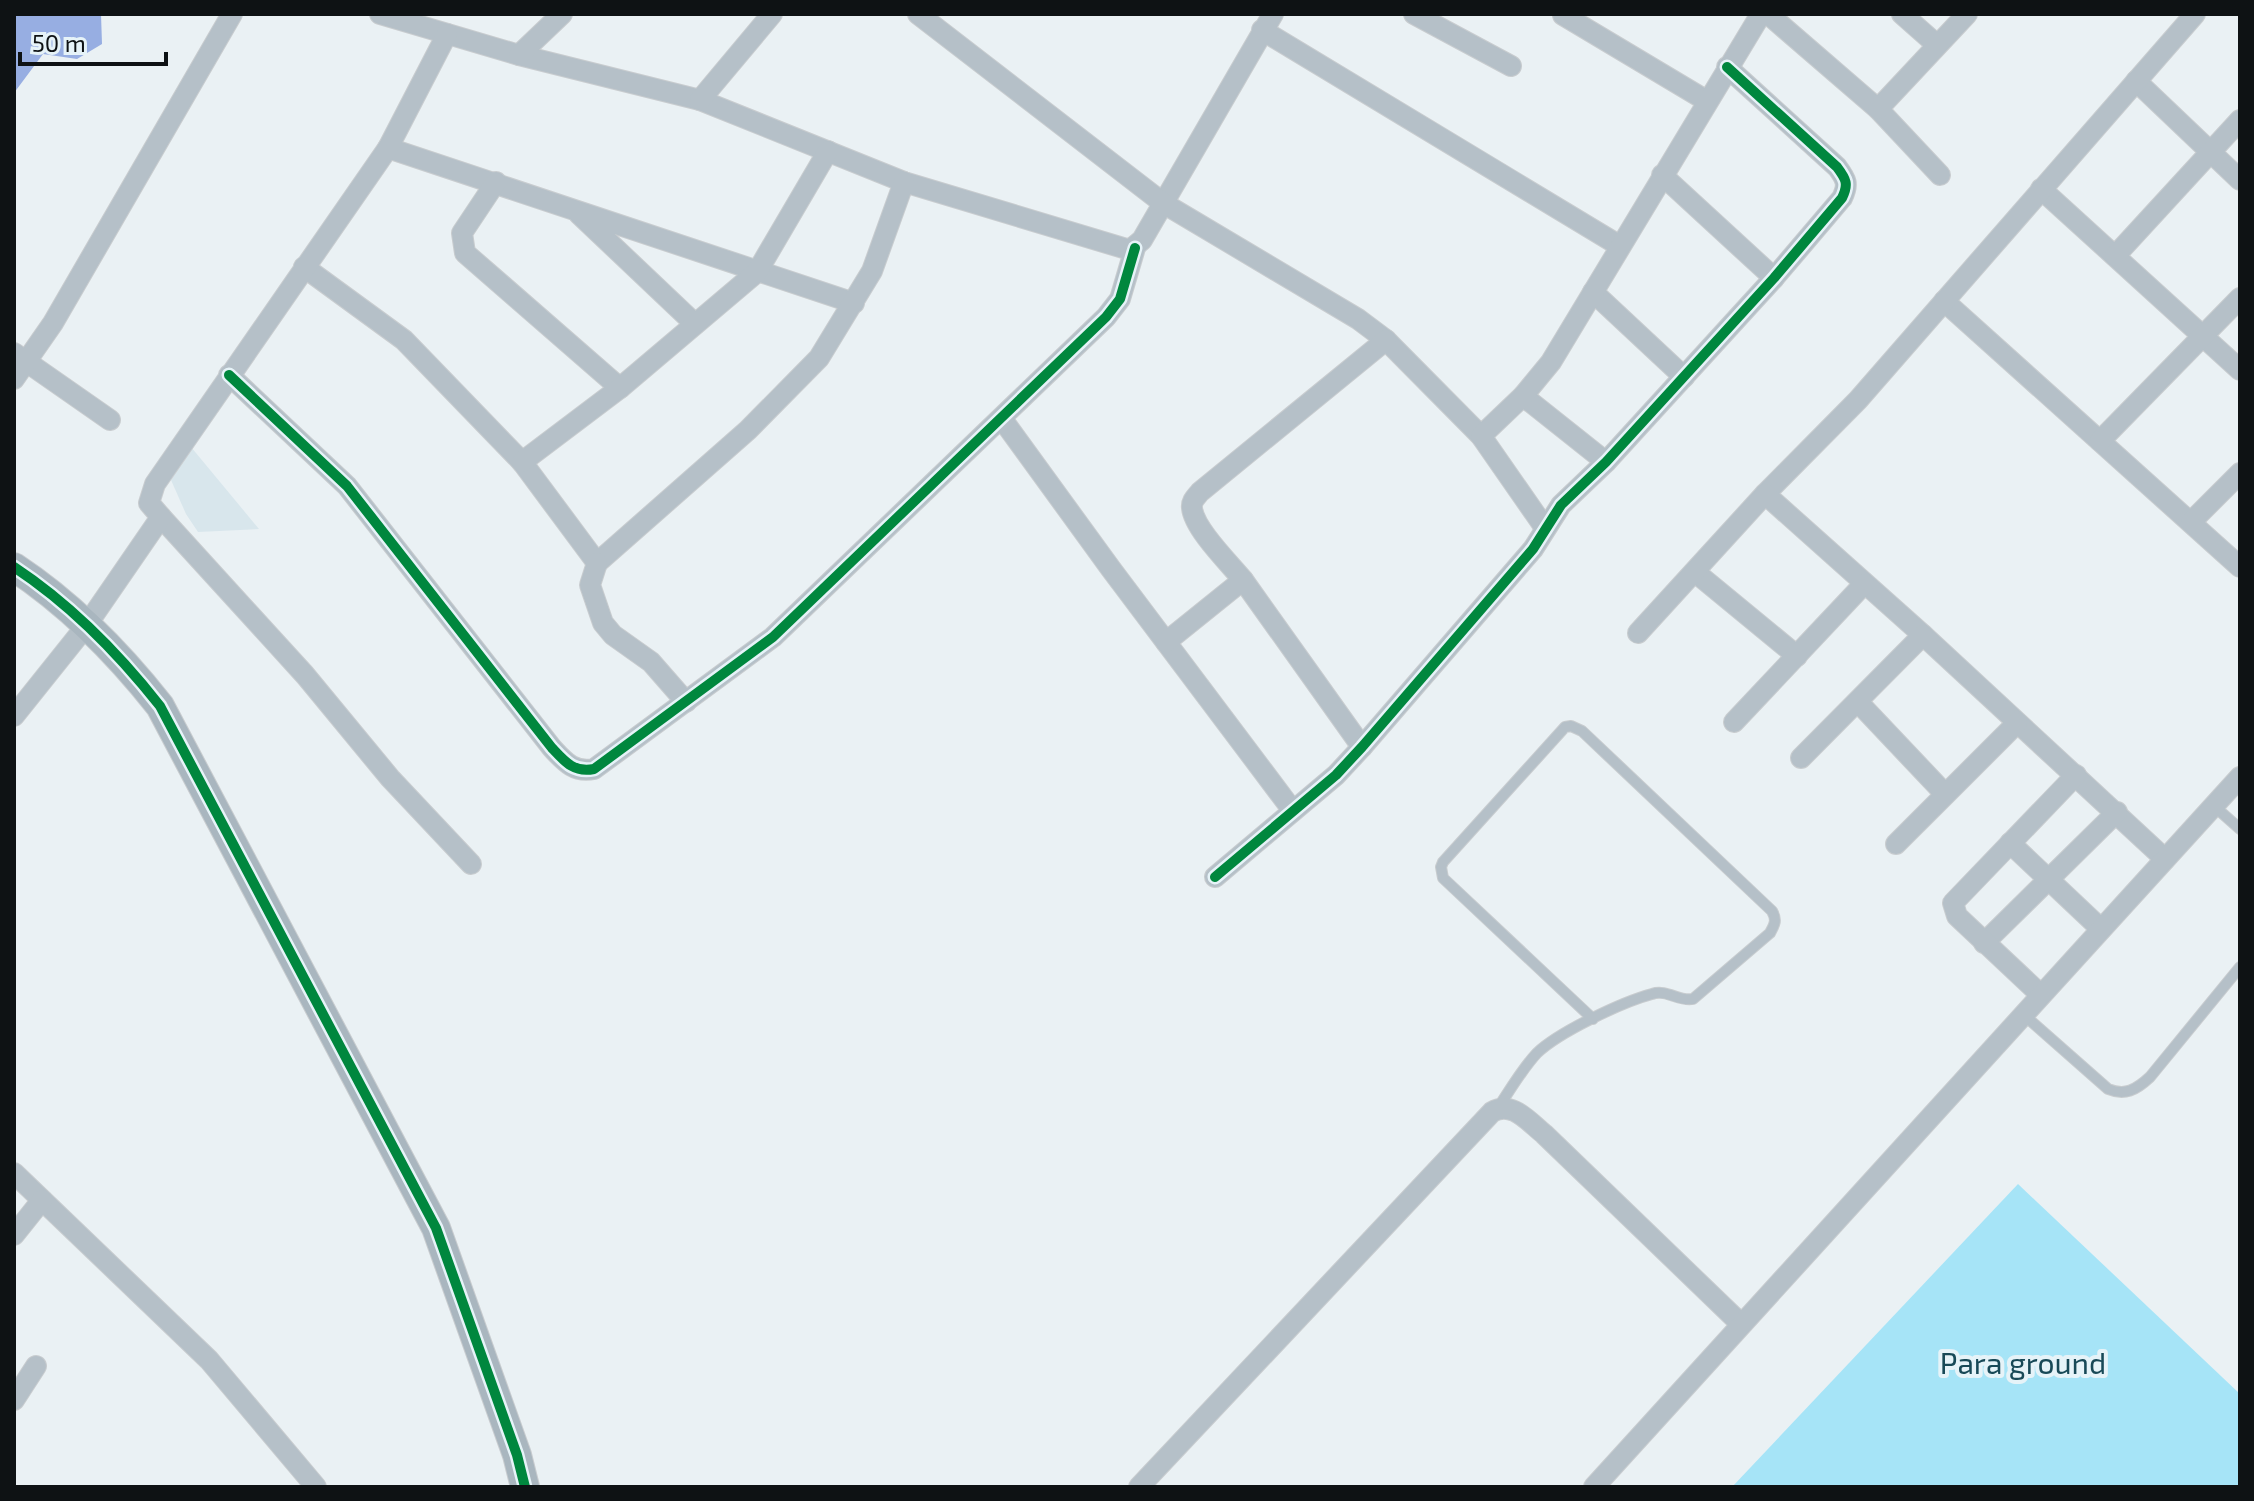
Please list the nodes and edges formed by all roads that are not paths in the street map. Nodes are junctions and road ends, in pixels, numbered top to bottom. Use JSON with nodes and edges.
{"nodes":[{"id":1,"x":232,"y":14,"type":"edge"},
{"id":2,"x":380,"y":14,"type":"edge"},
{"id":3,"x":562,"y":14,"type":"edge"},
{"id":4,"x":772,"y":14,"type":"edge"},
{"id":5,"x":918,"y":14,"type":"edge"},
{"id":6,"x":1414,"y":14,"type":"edge"},
{"id":7,"x":1761,"y":14,"type":"edge"},
{"id":8,"x":1768,"y":14,"type":"edge"},
{"id":9,"x":1902,"y":14,"type":"edge"},
{"id":10,"x":1967,"y":14,"type":"edge"},
{"id":11,"x":2195,"y":14,"type":"edge"},
{"id":12,"x":1563,"y":15,"type":"edge"},
{"id":13,"x":407,"y":18,"type":"edge"},
{"id":14,"x":1267,"y":22,"type":"edge"},
{"id":15,"x":447,"y":34,"type":"junction"},
{"id":16,"x":1937,"y":45,"type":"junction"},
{"id":17,"x":519,"y":55,"type":"junction"},
{"id":18,"x":1511,"y":66,"type":"dead end"},
{"id":19,"x":1727,"y":67,"type":"junction"},
{"id":20,"x":2136,"y":81,"type":"junction"},
{"id":21,"x":700,"y":100,"type":"junction"},
{"id":22,"x":1707,"y":101,"type":"junction"},
{"id":23,"x":1878,"y":109,"type":"junction"},
{"id":24,"x":2240,"y":120,"type":"edge"},
{"id":25,"x":388,"y":148,"type":"junction"},
{"id":26,"x":828,"y":151,"type":"junction"},
{"id":27,"x":2210,"y":152,"type":"junction"},
{"id":28,"x":1662,"y":175,"type":"junction"},
{"id":29,"x":1940,"y":175,"type":"dead end"},
{"id":30,"x":2240,"y":180,"type":"edge"},
{"id":31,"x":496,"y":182,"type":"junction"},
{"id":32,"x":904,"y":182,"type":"junction"},
{"id":33,"x":2041,"y":189,"type":"junction"},
{"id":34,"x":1163,"y":203,"type":"junction"},
{"id":35,"x":574,"y":209,"type":"junction"},
{"id":36,"x":1620,"y":246,"type":"junction"},
{"id":37,"x":1135,"y":248,"type":"junction"},
{"id":38,"x":2115,"y":256,"type":"junction"},
{"id":39,"x":304,"y":267,"type":"junction"},
{"id":40,"x":757,"y":272,"type":"junction"},
{"id":41,"x":1774,"y":278,"type":"junction"},
{"id":42,"x":1593,"y":292,"type":"junction"},
{"id":43,"x":2240,"y":298,"type":"edge"},
{"id":44,"x":1944,"y":301,"type":"junction"},
{"id":45,"x":854,"y":303,"type":"junction"},
{"id":46,"x":695,"y":324,"type":"junction"},
{"id":47,"x":2204,"y":337,"type":"junction"},
{"id":48,"x":1386,"y":340,"type":"junction"},
{"id":49,"x":18,"y":364,"type":"edge"},
{"id":50,"x":2240,"y":370,"type":"edge"},
{"id":51,"x":229,"y":375,"type":"junction"},
{"id":52,"x":1684,"y":377,"type":"junction"},
{"id":53,"x":620,"y":388,"type":"junction"},
{"id":54,"x":1523,"y":396,"type":"junction"},
{"id":55,"x":1002,"y":419,"type":"junction"},
{"id":56,"x":110,"y":420,"type":"dead end"},
{"id":57,"x":1481,"y":436,"type":"junction"},
{"id":58,"x":2100,"y":441,"type":"junction"},
{"id":59,"x":522,"y":462,"type":"junction"},
{"id":60,"x":1606,"y":462,"type":"junction"},
{"id":61,"x":2240,"y":473,"type":"edge"},
{"id":62,"x":1765,"y":494,"type":"junction"},
{"id":63,"x":161,"y":517,"type":"junction"},
{"id":64,"x":2191,"y":522,"type":"junction"},
{"id":65,"x":1545,"y":528,"type":"junction"},
{"id":66,"x":597,"y":563,"type":"junction"},
{"id":67,"x":14,"y":567,"type":"edge"},
{"id":68,"x":2240,"y":567,"type":"edge"},
{"id":69,"x":1695,"y":572,"type":"junction"},
{"id":70,"x":1243,"y":580,"type":"junction"},
{"id":71,"x":1864,"y":584,"type":"junction"},
{"id":72,"x":86,"y":626,"type":"junction"},
{"id":73,"x":1638,"y":633,"type":"dead end"},
{"id":74,"x":1923,"y":635,"type":"junction"},
{"id":75,"x":1166,"y":642,"type":"junction"},
{"id":76,"x":1797,"y":656,"type":"junction"},
{"id":77,"x":686,"y":702,"type":"junction"},
{"id":78,"x":1858,"y":702,"type":"junction"},
{"id":79,"x":14,"y":716,"type":"edge"},
{"id":80,"x":1734,"y":722,"type":"dead end"},
{"id":81,"x":2017,"y":723,"type":"junction"},
{"id":82,"x":1362,"y":747,"type":"junction"},
{"id":83,"x":1801,"y":758,"type":"dead end"},
{"id":84,"x":2076,"y":775,"type":"junction"},
{"id":85,"x":2240,"y":777,"type":"edge"},
{"id":86,"x":1945,"y":794,"type":"junction"},
{"id":87,"x":2214,"y":806,"type":"junction"},
{"id":88,"x":1293,"y":811,"type":"junction"},
{"id":89,"x":2117,"y":812,"type":"junction"},
{"id":90,"x":2240,"y":829,"type":"edge"},
{"id":91,"x":2010,"y":843,"type":"junction"},
{"id":92,"x":1896,"y":844,"type":"dead end"},
{"id":93,"x":2165,"y":859,"type":"junction"},
{"id":94,"x":471,"y":864,"type":"dead end"},
{"id":95,"x":1215,"y":877,"type":"dead end"},
{"id":96,"x":2050,"y":879,"type":"junction"},
{"id":97,"x":2101,"y":929,"type":"junction"},
{"id":98,"x":1984,"y":943,"type":"junction"},
{"id":99,"x":2240,"y":967,"type":"edge"},
{"id":100,"x":2041,"y":995,"type":"junction"},
{"id":101,"x":2024,"y":1015,"type":"junction"},
{"id":102,"x":1593,"y":1019,"type":"junction"},
{"id":103,"x":1498,"y":1108,"type":"junction"},
{"id":104,"x":14,"y":1173,"type":"edge"},
{"id":105,"x":42,"y":1200,"type":"junction"},
{"id":106,"x":14,"y":1235,"type":"edge"},
{"id":107,"x":1741,"y":1324,"type":"junction"},
{"id":108,"x":36,"y":1366,"type":"dead end"},
{"id":109,"x":14,"y":1400,"type":"edge"},
{"id":110,"x":316,"y":1487,"type":"edge"},
{"id":111,"x":525,"y":1487,"type":"edge"},
{"id":112,"x":1139,"y":1487,"type":"edge"},
{"id":113,"x":1594,"y":1487,"type":"edge"}],
"edges":[{"from":1,"to":49,"type":"street"},
{"from":2,"to":13,"type":"street"},
{"from":3,"to":17,"type":"street"},
{"from":4,"to":21,"type":"street"},
{"from":5,"to":34,"type":"street"},
{"from":6,"to":18,"type":"street"},
{"from":7,"to":19,"type":"street"},
{"from":8,"to":23,"type":"street"},
{"from":9,"to":16,"type":"street"},
{"from":10,"to":16,"type":"street"},
{"from":11,"to":20,"type":"street"},
{"from":12,"to":22,"type":"street"},
{"from":13,"to":15,"type":"street"},
{"from":14,"to":34,"type":"street"},
{"from":14,"to":36,"type":"street"},
{"from":15,"to":17,"type":"street"},
{"from":15,"to":25,"type":"street"},
{"from":16,"to":23,"type":"street"},
{"from":17,"to":21,"type":"street"},
{"from":19,"to":22,"type":"street"},
{"from":19,"to":41,"type":"street"},
{"from":20,"to":27,"type":"street"},
{"from":20,"to":33,"type":"street"},
{"from":21,"to":26,"type":"street"},
{"from":22,"to":28,"type":"street"},
{"from":23,"to":29,"type":"street"},
{"from":24,"to":27,"type":"street"},
{"from":25,"to":31,"type":"street"},
{"from":25,"to":39,"type":"street"},
{"from":26,"to":32,"type":"street"},
{"from":26,"to":40,"type":"street"},
{"from":27,"to":30,"type":"street"},
{"from":27,"to":38,"type":"street"},
{"from":28,"to":36,"type":"street"},
{"from":28,"to":41,"type":"street"},
{"from":31,"to":35,"type":"street"},
{"from":31,"to":53,"type":"street"},
{"from":32,"to":37,"type":"street"},
{"from":32,"to":45,"type":"street"},
{"from":33,"to":38,"type":"street"},
{"from":33,"to":44,"type":"street"},
{"from":34,"to":37,"type":"street"},
{"from":34,"to":48,"type":"street"},
{"from":35,"to":40,"type":"street"},
{"from":35,"to":46,"type":"street"},
{"from":36,"to":42,"type":"street"},
{"from":37,"to":55,"type":"street"},
{"from":38,"to":47,"type":"street"},
{"from":39,"to":51,"type":"street"},
{"from":39,"to":59,"type":"street"},
{"from":40,"to":45,"type":"street"},
{"from":40,"to":46,"type":"street"},
{"from":41,"to":52,"type":"street"},
{"from":42,"to":52,"type":"street"},
{"from":42,"to":54,"type":"street"},
{"from":43,"to":47,"type":"street"},
{"from":44,"to":58,"type":"street"},
{"from":44,"to":62,"type":"street"},
{"from":45,"to":66,"type":"street"},
{"from":46,"to":53,"type":"street"},
{"from":47,"to":50,"type":"street"},
{"from":47,"to":58,"type":"street"},
{"from":48,"to":57,"type":"street"},
{"from":48,"to":70,"type":"street"},
{"from":49,"to":56,"type":"street"},
{"from":51,"to":63,"type":"street"},
{"from":51,"to":77,"type":"street"},
{"from":52,"to":60,"type":"street"},
{"from":53,"to":59,"type":"street"},
{"from":54,"to":57,"type":"street"},
{"from":54,"to":60,"type":"street"},
{"from":55,"to":75,"type":"street"},
{"from":55,"to":77,"type":"street"},
{"from":57,"to":65,"type":"street"},
{"from":58,"to":64,"type":"street"},
{"from":59,"to":66,"type":"street"},
{"from":60,"to":65,"type":"street"},
{"from":61,"to":64,"type":"street"},
{"from":62,"to":69,"type":"street"},
{"from":62,"to":71,"type":"street"},
{"from":63,"to":72,"type":"street"},
{"from":63,"to":94,"type":"street"},
{"from":64,"to":68,"type":"street"},
{"from":65,"to":82,"type":"street"},
{"from":66,"to":77,"type":"street"},
{"from":67,"to":72,"type":"street"},
{"from":69,"to":73,"type":"street"},
{"from":69,"to":76,"type":"street"},
{"from":70,"to":75,"type":"street"},
{"from":70,"to":82,"type":"street"},
{"from":71,"to":74,"type":"street"},
{"from":71,"to":76,"type":"street"},
{"from":72,"to":79,"type":"street"},
{"from":72,"to":111,"type":"street"},
{"from":74,"to":78,"type":"street"},
{"from":74,"to":81,"type":"street"},
{"from":75,"to":88,"type":"street"},
{"from":76,"to":80,"type":"street"},
{"from":78,"to":83,"type":"street"},
{"from":78,"to":86,"type":"street"},
{"from":81,"to":84,"type":"street"},
{"from":81,"to":86,"type":"street"},
{"from":82,"to":88,"type":"street"},
{"from":84,"to":89,"type":"street"},
{"from":84,"to":91,"type":"street"},
{"from":85,"to":87,"type":"street"},
{"from":86,"to":92,"type":"street"},
{"from":87,"to":90,"type":"lane"},
{"from":87,"to":93,"type":"street"},
{"from":88,"to":95,"type":"street"},
{"from":89,"to":93,"type":"street"},
{"from":89,"to":96,"type":"street"},
{"from":91,"to":96,"type":"street"},
{"from":91,"to":98,"type":"street"},
{"from":93,"to":97,"type":"street"},
{"from":96,"to":97,"type":"street"},
{"from":96,"to":98,"type":"street"},
{"from":97,"to":100,"type":"street"},
{"from":98,"to":100,"type":"street"},
{"from":99,"to":101,"type":"lane"},
{"from":100,"to":101,"type":"street"},
{"from":101,"to":107,"type":"street"},
{"from":102,"to":102,"type":"lane"},
{"from":102,"to":103,"type":"lane"},
{"from":103,"to":107,"type":"street"},
{"from":103,"to":112,"type":"street"},
{"from":104,"to":105,"type":"street"},
{"from":105,"to":106,"type":"street"},
{"from":105,"to":110,"type":"street"},
{"from":107,"to":113,"type":"street"},
{"from":108,"to":109,"type":"street"}]}
